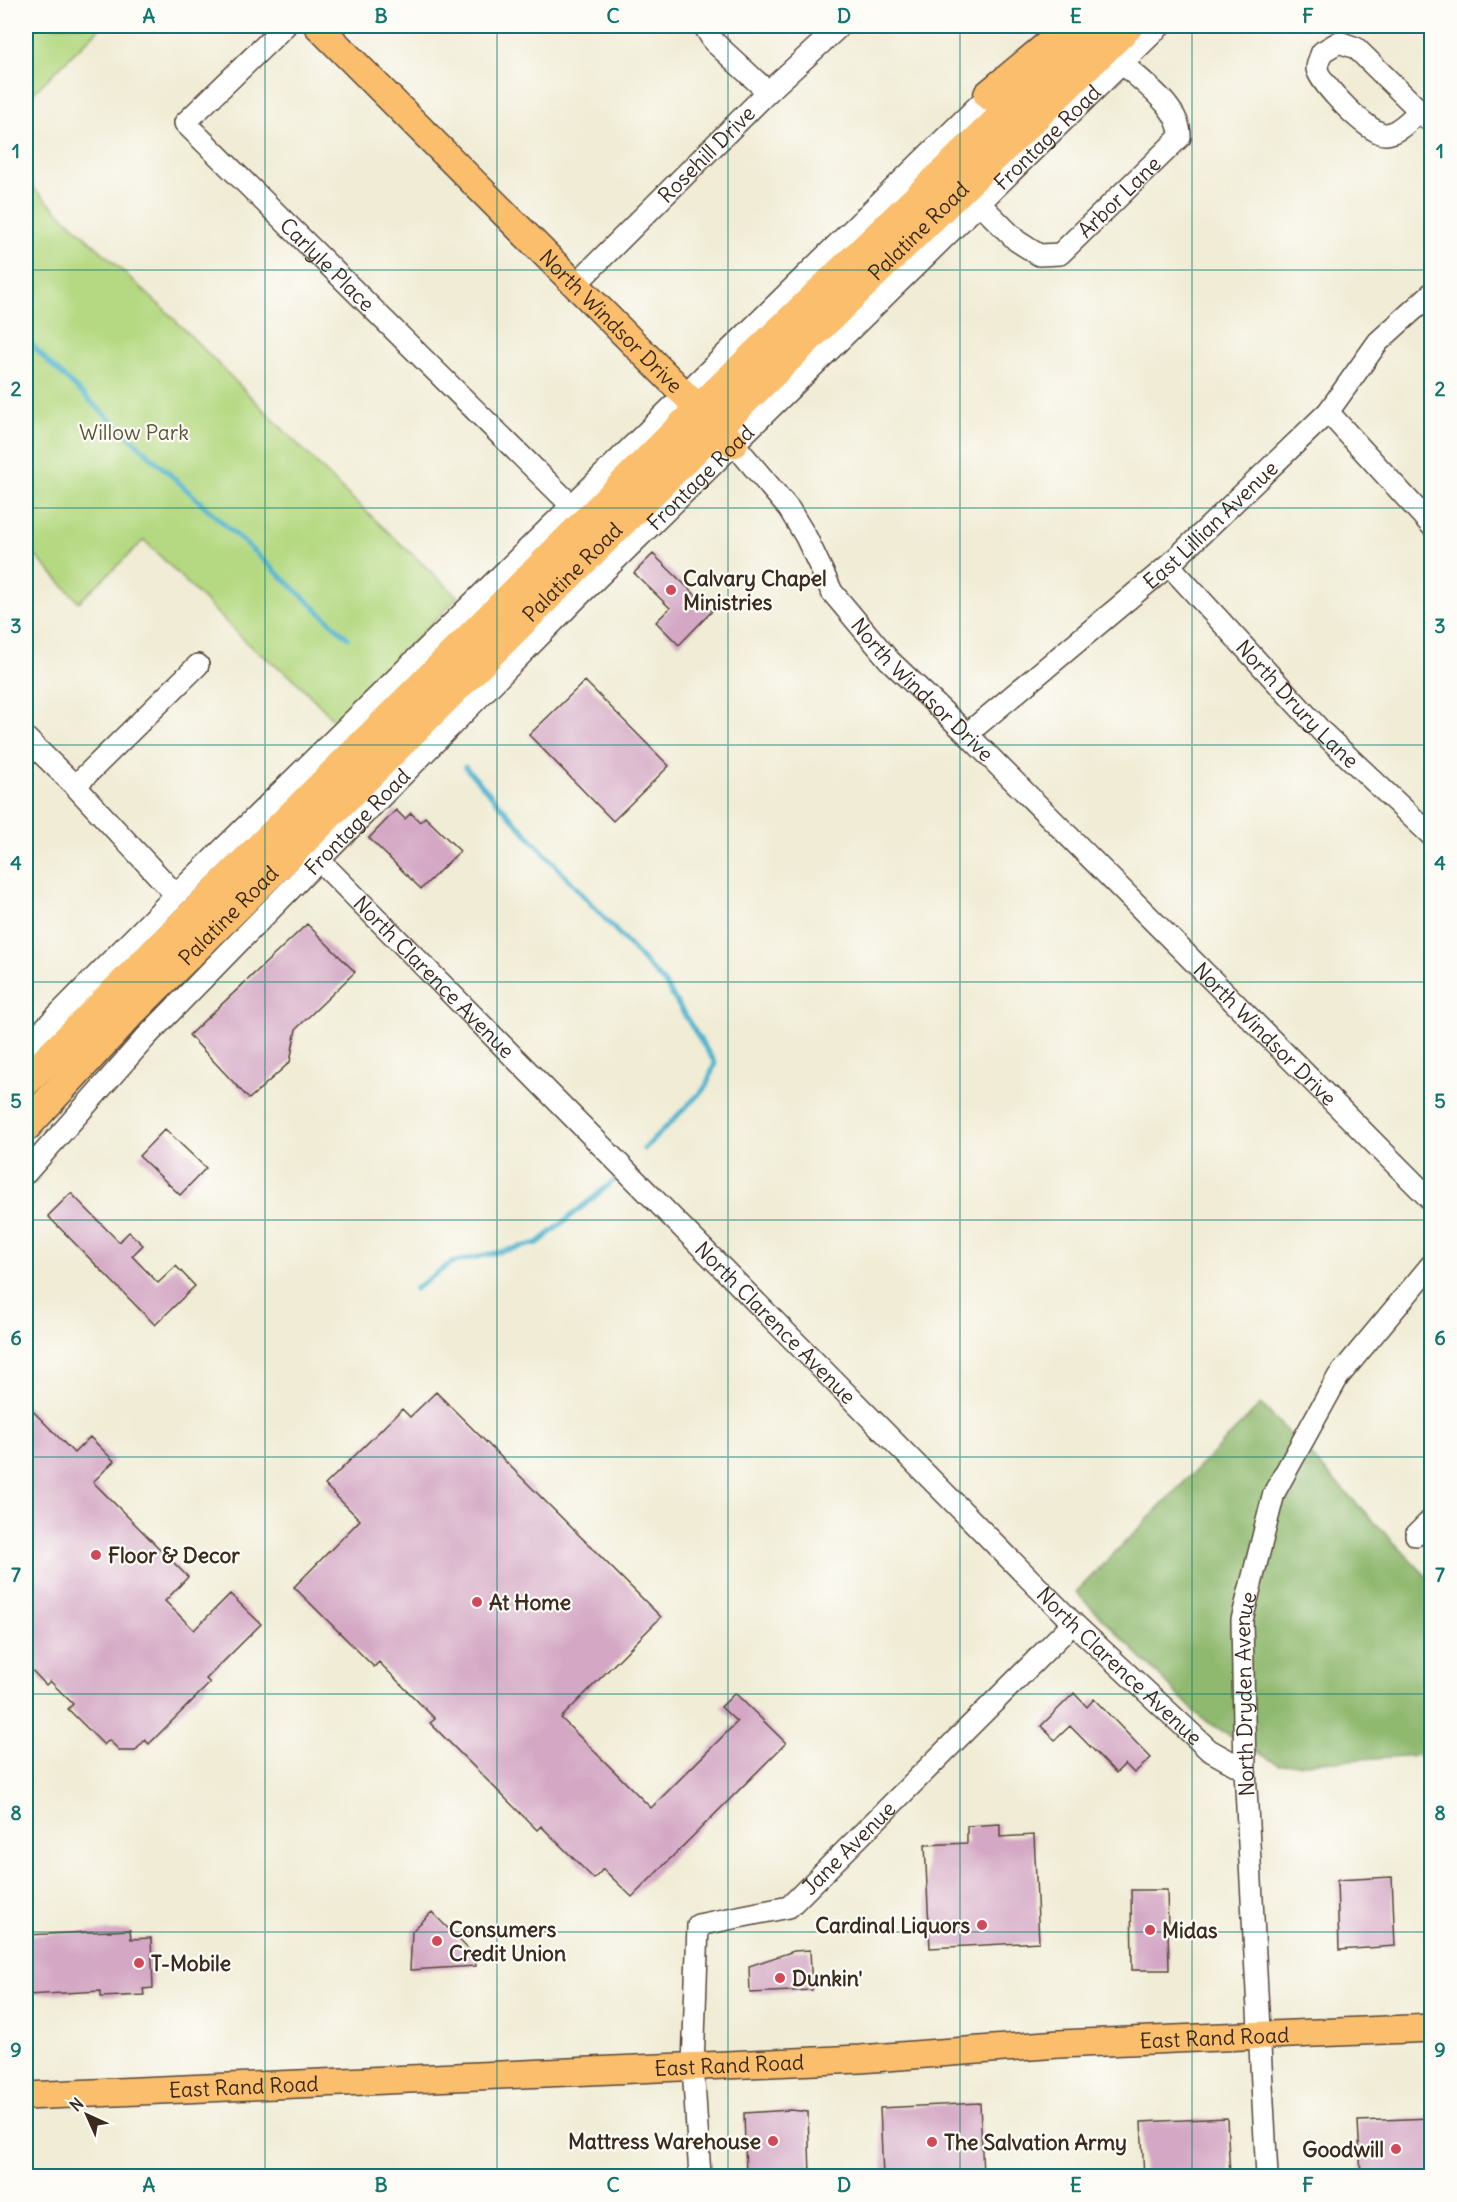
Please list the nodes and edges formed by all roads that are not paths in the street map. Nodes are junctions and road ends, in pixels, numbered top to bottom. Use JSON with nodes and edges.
{"nodes":[{"id":1,"x":285,"y":26,"type":"edge"},
{"id":2,"x":318,"y":26,"type":"edge"},
{"id":3,"x":704,"y":26,"type":"edge"},
{"id":4,"x":840,"y":26,"type":"edge"},
{"id":5,"x":1059,"y":26,"type":"edge"},
{"id":6,"x":1072,"y":26,"type":"edge"},
{"id":7,"x":1096,"y":26,"type":"edge"},
{"id":8,"x":1128,"y":26,"type":"edge"},
{"id":9,"x":1160,"y":26,"type":"edge"},
{"id":10,"x":1122,"y":63,"type":"junction"},
{"id":11,"x":768,"y":92,"type":"junction"},
{"id":12,"x":989,"y":95,"type":"junction"},
{"id":13,"x":1426,"y":117,"type":"edge"},
{"id":14,"x":980,"y":203,"type":"junction"},
{"id":15,"x":576,"y":284,"type":"junction"},
{"id":16,"x":1431,"y":293,"type":"edge"},
{"id":17,"x":1328,"y":412,"type":"junction"},
{"id":18,"x":709,"y":419,"type":"junction"},
{"id":19,"x":571,"y":505,"type":"junction"},
{"id":20,"x":1431,"y":526,"type":"edge"},
{"id":21,"x":1169,"y":565,"type":"junction"},
{"id":22,"x":198,"y":664,"type":"dead end"},
{"id":23,"x":966,"y":734,"type":"junction"},
{"id":24,"x":26,"y":738,"type":"edge"},
{"id":25,"x":75,"y":786,"type":"junction"},
{"id":26,"x":1431,"y":836,"type":"edge"},
{"id":27,"x":319,"y":860,"type":"junction"},
{"id":28,"x":176,"y":895,"type":"junction"},
{"id":29,"x":26,"y":1047,"type":"edge"},
{"id":30,"x":26,"y":1081,"type":"edge"},
{"id":31,"x":26,"y":1126,"type":"edge"},
{"id":32,"x":26,"y":1173,"type":"edge"},
{"id":33,"x":1431,"y":1201,"type":"edge"},
{"id":34,"x":1431,"y":1264,"type":"edge"},
{"id":35,"x":1431,"y":1519,"type":"edge"},
{"id":36,"x":1416,"y":1535,"type":"dead end"},
{"id":37,"x":1073,"y":1623,"type":"junction"},
{"id":38,"x":1245,"y":1770,"type":"junction"},
{"id":39,"x":1431,"y":2028,"type":"edge"},
{"id":40,"x":1261,"y":2036,"type":"junction"},
{"id":41,"x":693,"y":2066,"type":"junction"},
{"id":42,"x":26,"y":2096,"type":"edge"},
{"id":43,"x":700,"y":2176,"type":"edge"},
{"id":44,"x":1267,"y":2176,"type":"edge"}],
"edges":[{"from":1,"to":19,"type":"street","name":"Carlyle Place"},
{"from":2,"to":15,"type":"main road","name":"North Windsor Drive"},
{"from":3,"to":11,"type":"street"},
{"from":4,"to":11,"type":"street","name":"Rosehill Drive"},
{"from":5,"to":12,"type":"street","name":"Frontage Road"},
{"from":6,"to":12,"type":"highway"},
{"from":7,"to":18,"type":"highway","name":"Palatine Road"},
{"from":8,"to":18,"type":"highway","name":"Palatine Road"},
{"from":9,"to":10,"type":"street","name":"Frontage Road"},
{"from":10,"to":14,"type":"street","name":"Frontage Road"},
{"from":10,"to":14,"type":"street","name":"Arbor Lane"},
{"from":11,"to":15,"type":"street","name":"Rosehill Drive"},
{"from":12,"to":18,"type":"street","name":"Frontage Road"},
{"from":13,"to":13,"type":"street"},
{"from":14,"to":18,"type":"street","name":"Frontage Road"},
{"from":15,"to":18,"type":"main road","name":"North Windsor Drive"},
{"from":16,"to":17,"type":"street","name":"East Lillian Avenue"},
{"from":17,"to":20,"type":"street"},
{"from":17,"to":21,"type":"street","name":"East Lillian Avenue"},
{"from":18,"to":19,"type":"street","name":"Frontage Road"},
{"from":18,"to":23,"type":"street","name":"North Windsor Drive"},
{"from":18,"to":27,"type":"street","name":"Frontage Road"},
{"from":18,"to":30,"type":"highway","name":"Palatine Road"},
{"from":18,"to":31,"type":"highway","name":"Palatine Road"},
{"from":19,"to":28,"type":"street","name":"Frontage Road"},
{"from":21,"to":23,"type":"street","name":"East Lillian Avenue"},
{"from":21,"to":26,"type":"street","name":"North Drury Lane"},
{"from":22,"to":25,"type":"street"},
{"from":23,"to":33,"type":"street","name":"North Windsor Drive"},
{"from":24,"to":25,"type":"street"},
{"from":25,"to":28,"type":"street"},
{"from":27,"to":32,"type":"street","name":"Frontage Road"},
{"from":27,"to":37,"type":"street","name":"North Clarence Avenue"},
{"from":28,"to":29,"type":"street","name":"Frontage Road"},
{"from":34,"to":38,"type":"street","name":"North Dryden Avenue"},
{"from":35,"to":36,"type":"street"},
{"from":37,"to":38,"type":"street","name":"North Clarence Avenue"},
{"from":37,"to":41,"type":"street","name":"Jane Avenue"},
{"from":38,"to":40,"type":"street","name":"North Dryden Avenue"},
{"from":39,"to":40,"type":"main road","name":"East Rand Road"},
{"from":40,"to":41,"type":"main road","name":"East Rand Road"},
{"from":40,"to":44,"type":"street","name":"North Dryden Avenue"},
{"from":41,"to":42,"type":"main road","name":"East Rand Road"},
{"from":41,"to":43,"type":"street"}]}
